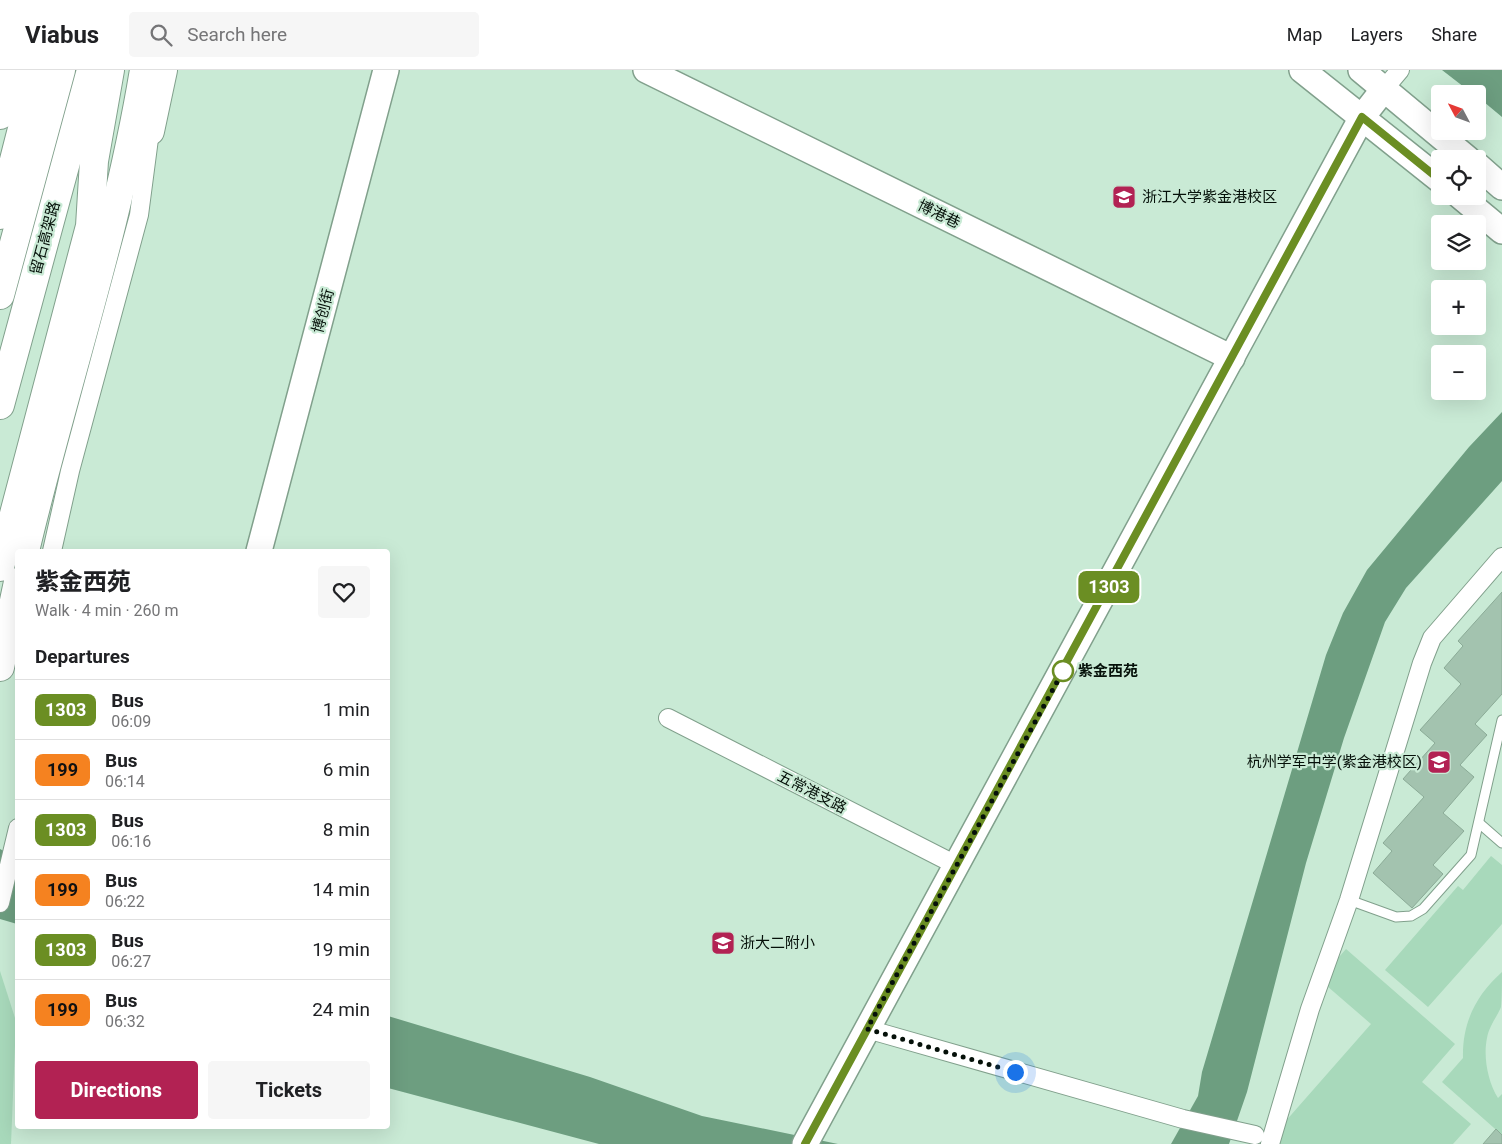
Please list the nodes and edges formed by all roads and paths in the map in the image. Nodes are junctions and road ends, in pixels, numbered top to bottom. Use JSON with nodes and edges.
{"nodes":[{"id":1,"x":11,"y":70,"type":"edge"},
{"id":2,"x":37,"y":70,"type":"edge"},
{"id":3,"x":61,"y":70,"type":"edge"},
{"id":4,"x":91,"y":70,"type":"edge"},
{"id":5,"x":110,"y":70,"type":"edge"},
{"id":6,"x":144,"y":70,"type":"edge"},
{"id":7,"x":163,"y":70,"type":"edge"},
{"id":8,"x":386,"y":70,"type":"edge"},
{"id":9,"x":646,"y":70,"type":"edge"},
{"id":10,"x":1302,"y":70,"type":"edge"},
{"id":11,"x":1361,"y":70,"type":"edge"},
{"id":12,"x":1400,"y":70,"type":"edge"},
{"id":13,"x":1384,"y":89,"type":"junction"},
{"id":14,"x":0,"y":114,"type":"edge"},
{"id":15,"x":1362,"y":117,"type":"junction"},
{"id":16,"x":150,"y":131,"type":"junction"},
{"id":17,"x":1457,"y":150,"type":"edge"},
{"id":18,"x":1431,"y":173,"type":"edge"},
{"id":19,"x":1486,"y":173,"type":"edge"},
{"id":20,"x":1502,"y":186,"type":"edge"},
{"id":21,"x":3,"y":204,"type":"edge"},
{"id":22,"x":1471,"y":205,"type":"edge"},
{"id":23,"x":1502,"y":231,"type":"edge"},
{"id":24,"x":0,"y":295,"type":"edge"},
{"id":25,"x":93,"y":302,"type":"junction"},
{"id":26,"x":1232,"y":358,"type":"junction"},
{"id":27,"x":0,"y":405,"type":"edge"},
{"id":28,"x":25,"y":549,"type":"edge"},
{"id":29,"x":52,"y":549,"type":"edge"},
{"id":30,"x":261,"y":549,"type":"edge"},
{"id":31,"x":1502,"y":557,"type":"edge"},
{"id":32,"x":0,"y":567,"type":"edge"},
{"id":33,"x":15,"y":596,"type":"edge"},
{"id":34,"x":0,"y":667,"type":"edge"},
{"id":35,"x":668,"y":718,"type":"dead end"},
{"id":36,"x":1502,"y":720,"type":"edge"},
{"id":37,"x":1479,"y":823,"type":"junction"},
{"id":38,"x":15,"y":842,"type":"edge"},
{"id":39,"x":1502,"y":843,"type":"edge"},
{"id":40,"x":956,"y":865,"type":"junction"},
{"id":41,"x":1349,"y":900,"type":"junction"},
{"id":42,"x":0,"y":902,"type":"edge"},
{"id":43,"x":867,"y":1029,"type":"junction"},
{"id":44,"x":1254,"y":1137,"type":"edge"},
{"id":45,"x":805,"y":1144,"type":"edge"}],
"edges":[{"from":1,"to":14,"type":"main road"},
{"from":2,"to":21,"type":"main road"},
{"from":3,"to":24,"type":"main road","name":"留石高架路"},
{"from":4,"to":27,"type":"main road","name":"留石高架路"},
{"from":5,"to":32,"type":"main road"},
{"from":6,"to":25,"type":"main road"},
{"from":7,"to":16,"type":"main road"},
{"from":8,"to":30,"type":"street","name":"博创街"},
{"from":9,"to":26,"type":"street","name":"博港巷"},
{"from":10,"to":15,"type":"street"},
{"from":11,"to":13,"type":"street"},
{"from":12,"to":13,"type":"street"},
{"from":13,"to":15,"type":"street"},
{"from":13,"to":17,"type":"street"},
{"from":15,"to":18,"type":"street"},
{"from":15,"to":26,"type":"street"},
{"from":16,"to":25,"type":"main road"},
{"from":16,"to":29,"type":"street"},
{"from":19,"to":20,"type":"street"},
{"from":22,"to":23,"type":"street"},
{"from":25,"to":28,"type":"main road"},
{"from":26,"to":40,"type":"street"},
{"from":31,"to":41,"type":"street"},
{"from":33,"to":34,"type":"main road"},
{"from":35,"to":40,"type":"street","name":"五常港支路"},
{"from":36,"to":37,"type":"lane"},
{"from":37,"to":39,"type":"lane"},
{"from":37,"to":41,"type":"lane"},
{"from":38,"to":42,"type":"street"},
{"from":40,"to":43,"type":"street"},
{"from":41,"to":44,"type":"street"},
{"from":43,"to":44,"type":"street"},
{"from":43,"to":45,"type":"street"}]}
